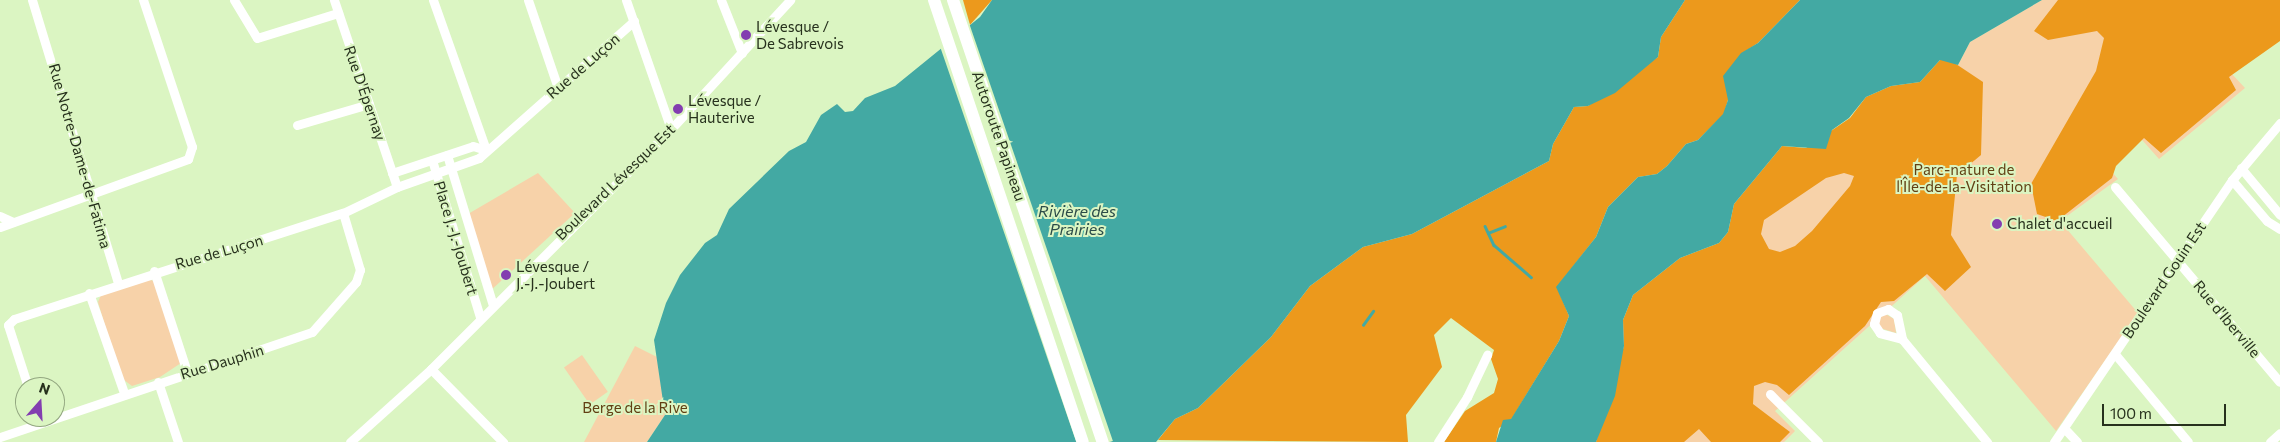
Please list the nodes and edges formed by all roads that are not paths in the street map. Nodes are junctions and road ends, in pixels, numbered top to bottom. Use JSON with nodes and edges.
{"nodes":[{"id":1,"x":32,"y":0,"type":"edge"},
{"id":2,"x":143,"y":0,"type":"edge"},
{"id":3,"x":234,"y":0,"type":"edge"},
{"id":4,"x":334,"y":0,"type":"edge"},
{"id":5,"x":433,"y":0,"type":"edge"},
{"id":6,"x":528,"y":0,"type":"edge"},
{"id":7,"x":626,"y":0,"type":"edge"},
{"id":8,"x":721,"y":0,"type":"edge"},
{"id":9,"x":790,"y":0,"type":"edge"},
{"id":10,"x":954,"y":0,"type":"edge"},
{"id":11,"x":935,"y":3,"type":"edge"},
{"id":12,"x":338,"y":13,"type":"junction"},
{"id":13,"x":634,"y":21,"type":"junction"},
{"id":14,"x":742,"y":52,"type":"junction"},
{"id":15,"x":558,"y":88,"type":"junction"},
{"id":16,"x":369,"y":104,"type":"junction"},
{"id":17,"x":2280,"y":123,"type":"edge"},
{"id":18,"x":297,"y":125,"type":"dead end"},
{"id":19,"x":671,"y":129,"type":"junction"},
{"id":20,"x":486,"y":150,"type":"junction"},
{"id":21,"x":447,"y":155,"type":"junction"},
{"id":22,"x":432,"y":160,"type":"junction"},
{"id":23,"x":2241,"y":168,"type":"junction"},
{"id":24,"x":452,"y":170,"type":"junction"},
{"id":25,"x":392,"y":173,"type":"junction"},
{"id":26,"x":437,"y":175,"type":"junction"},
{"id":27,"x":2232,"y":180,"type":"junction"},
{"id":28,"x":397,"y":187,"type":"junction"},
{"id":29,"x":2115,"y":188,"type":"dead end"},
{"id":30,"x":91,"y":193,"type":"junction"},
{"id":31,"x":343,"y":213,"type":"junction"},
{"id":32,"x":2280,"y":215,"type":"edge"},
{"id":33,"x":0,"y":216,"type":"edge"},
{"id":34,"x":13,"y":222,"type":"junction"},
{"id":35,"x":0,"y":227,"type":"edge"},
{"id":36,"x":2280,"y":229,"type":"edge"},
{"id":37,"x":2177,"y":260,"type":"junction"},
{"id":38,"x":154,"y":271,"type":"junction"},
{"id":39,"x":118,"y":283,"type":"junction"},
{"id":40,"x":90,"y":293,"type":"junction"},
{"id":41,"x":493,"y":305,"type":"junction"},
{"id":42,"x":480,"y":317,"type":"junction"},
{"id":43,"x":1902,"y":339,"type":"dead end"},
{"id":44,"x":2115,"y":354,"type":"junction"},
{"id":45,"x":1487,"y":355,"type":"dead end"},
{"id":46,"x":430,"y":369,"type":"junction"},
{"id":47,"x":187,"y":372,"type":"junction"},
{"id":48,"x":25,"y":377,"type":"edge"},
{"id":49,"x":158,"y":382,"type":"junction"},
{"id":50,"x":2280,"y":382,"type":"edge"},
{"id":51,"x":124,"y":393,"type":"junction"},
{"id":52,"x":1770,"y":394,"type":"dead end"},
{"id":53,"x":65,"y":412,"type":"edge"},
{"id":54,"x":23,"y":427,"type":"edge"},
{"id":55,"x":2064,"y":428,"type":"junction"},
{"id":56,"x":2280,"y":433,"type":"edge"},
{"id":57,"x":0,"y":437,"type":"edge"},
{"id":58,"x":178,"y":442,"type":"edge"},
{"id":59,"x":350,"y":442,"type":"edge"},
{"id":60,"x":503,"y":442,"type":"edge"},
{"id":61,"x":1083,"y":442,"type":"edge"},
{"id":62,"x":1103,"y":442,"type":"edge"},
{"id":63,"x":1438,"y":442,"type":"edge"},
{"id":64,"x":1818,"y":442,"type":"edge"},
{"id":65,"x":1987,"y":442,"type":"edge"},
{"id":66,"x":2054,"y":442,"type":"edge"},
{"id":67,"x":2077,"y":442,"type":"edge"},
{"id":68,"x":2188,"y":442,"type":"edge"},
{"id":69,"x":2270,"y":442,"type":"edge"}],
"edges":[{"from":1,"to":30,"type":"street","name":"Rue Notre-Dame-de-Fatima"},
{"from":2,"to":30,"type":"street"},
{"from":3,"to":12,"type":"street"},
{"from":4,"to":12,"type":"street","name":"Rue D'Épernay"},
{"from":5,"to":20,"type":"street"},
{"from":6,"to":15,"type":"street"},
{"from":7,"to":13,"type":"street"},
{"from":8,"to":14,"type":"street"},
{"from":9,"to":14,"type":"street","name":"Boulevard Lévesque Est"},
{"from":10,"to":62,"type":"highway","name":"Autoroute Papineau"},
{"from":11,"to":61,"type":"highway","name":"Autoroute Papineau"},
{"from":12,"to":16,"type":"street","name":"Rue D'Épernay"},
{"from":13,"to":15,"type":"street","name":"Rue de Luçon"},
{"from":13,"to":19,"type":"street"},
{"from":14,"to":19,"type":"street","name":"Boulevard Lévesque Est"},
{"from":15,"to":20,"type":"street","name":"Rue de Luçon"},
{"from":16,"to":18,"type":"street"},
{"from":16,"to":25,"type":"street","name":"Rue D'Épernay"},
{"from":17,"to":23,"type":"street","name":"Boulevard Gouin Est"},
{"from":19,"to":41,"type":"street","name":"Boulevard Lévesque Est"},
{"from":20,"to":21,"type":"street"},
{"from":20,"to":24,"type":"street","name":"Rue de Luçon"},
{"from":21,"to":22,"type":"street"},
{"from":21,"to":24,"type":"street","name":"Place J.-J.-Joubert"},
{"from":22,"to":25,"type":"street"},
{"from":22,"to":26,"type":"street","name":"Place J.-J.-Joubert"},
{"from":23,"to":27,"type":"street","name":"Boulevard Gouin Est"},
{"from":23,"to":32,"type":"street"},
{"from":24,"to":26,"type":"street","name":"Rue de Luçon"},
{"from":24,"to":41,"type":"street","name":"Place J.-J.-Joubert"},
{"from":25,"to":28,"type":"street","name":"Rue D'Épernay"},
{"from":26,"to":28,"type":"street","name":"Rue de Luçon"},
{"from":26,"to":42,"type":"street","name":"Place J.-J.-Joubert"},
{"from":27,"to":36,"type":"street"},
{"from":27,"to":37,"type":"street","name":"Boulevard Gouin Est"},
{"from":28,"to":31,"type":"street","name":"Rue de Luçon"},
{"from":29,"to":37,"type":"street","name":"Rue d'Iberville"},
{"from":30,"to":34,"type":"street"},
{"from":30,"to":39,"type":"street","name":"Rue Notre-Dame-de-Fatima"},
{"from":31,"to":38,"type":"street","name":"Rue de Luçon"},
{"from":31,"to":47,"type":"street","name":"Rue Dauphin"},
{"from":33,"to":34,"type":"street"},
{"from":34,"to":35,"type":"street"},
{"from":37,"to":44,"type":"street","name":"Boulevard Gouin Est"},
{"from":37,"to":50,"type":"street","name":"Rue d'Iberville"},
{"from":38,"to":39,"type":"street","name":"Rue de Luçon"},
{"from":38,"to":47,"type":"street"},
{"from":39,"to":40,"type":"street","name":"Rue de Luçon"},
{"from":40,"to":48,"type":"street","name":"Rue de Luçon"},
{"from":40,"to":51,"type":"street"},
{"from":41,"to":42,"type":"street","name":"Boulevard Lévesque Est"},
{"from":42,"to":46,"type":"street","name":"Boulevard Lévesque Est"},
{"from":43,"to":65,"type":"street"},
{"from":44,"to":55,"type":"street","name":"Boulevard Gouin Est"},
{"from":44,"to":68,"type":"street"},
{"from":45,"to":63,"type":"street"},
{"from":46,"to":59,"type":"street","name":"Boulevard Lévesque Est"},
{"from":46,"to":60,"type":"street"},
{"from":47,"to":49,"type":"street","name":"Rue Dauphin"},
{"from":49,"to":51,"type":"street","name":"Rue Dauphin"},
{"from":49,"to":58,"type":"street"},
{"from":51,"to":53,"type":"street","name":"Rue Dauphin"},
{"from":52,"to":64,"type":"street"},
{"from":54,"to":57,"type":"street","name":"Rue Dauphin"},
{"from":55,"to":66,"type":"street","name":"Boulevard Gouin Est"},
{"from":55,"to":67,"type":"street"},
{"from":56,"to":69,"type":"street"}]}
